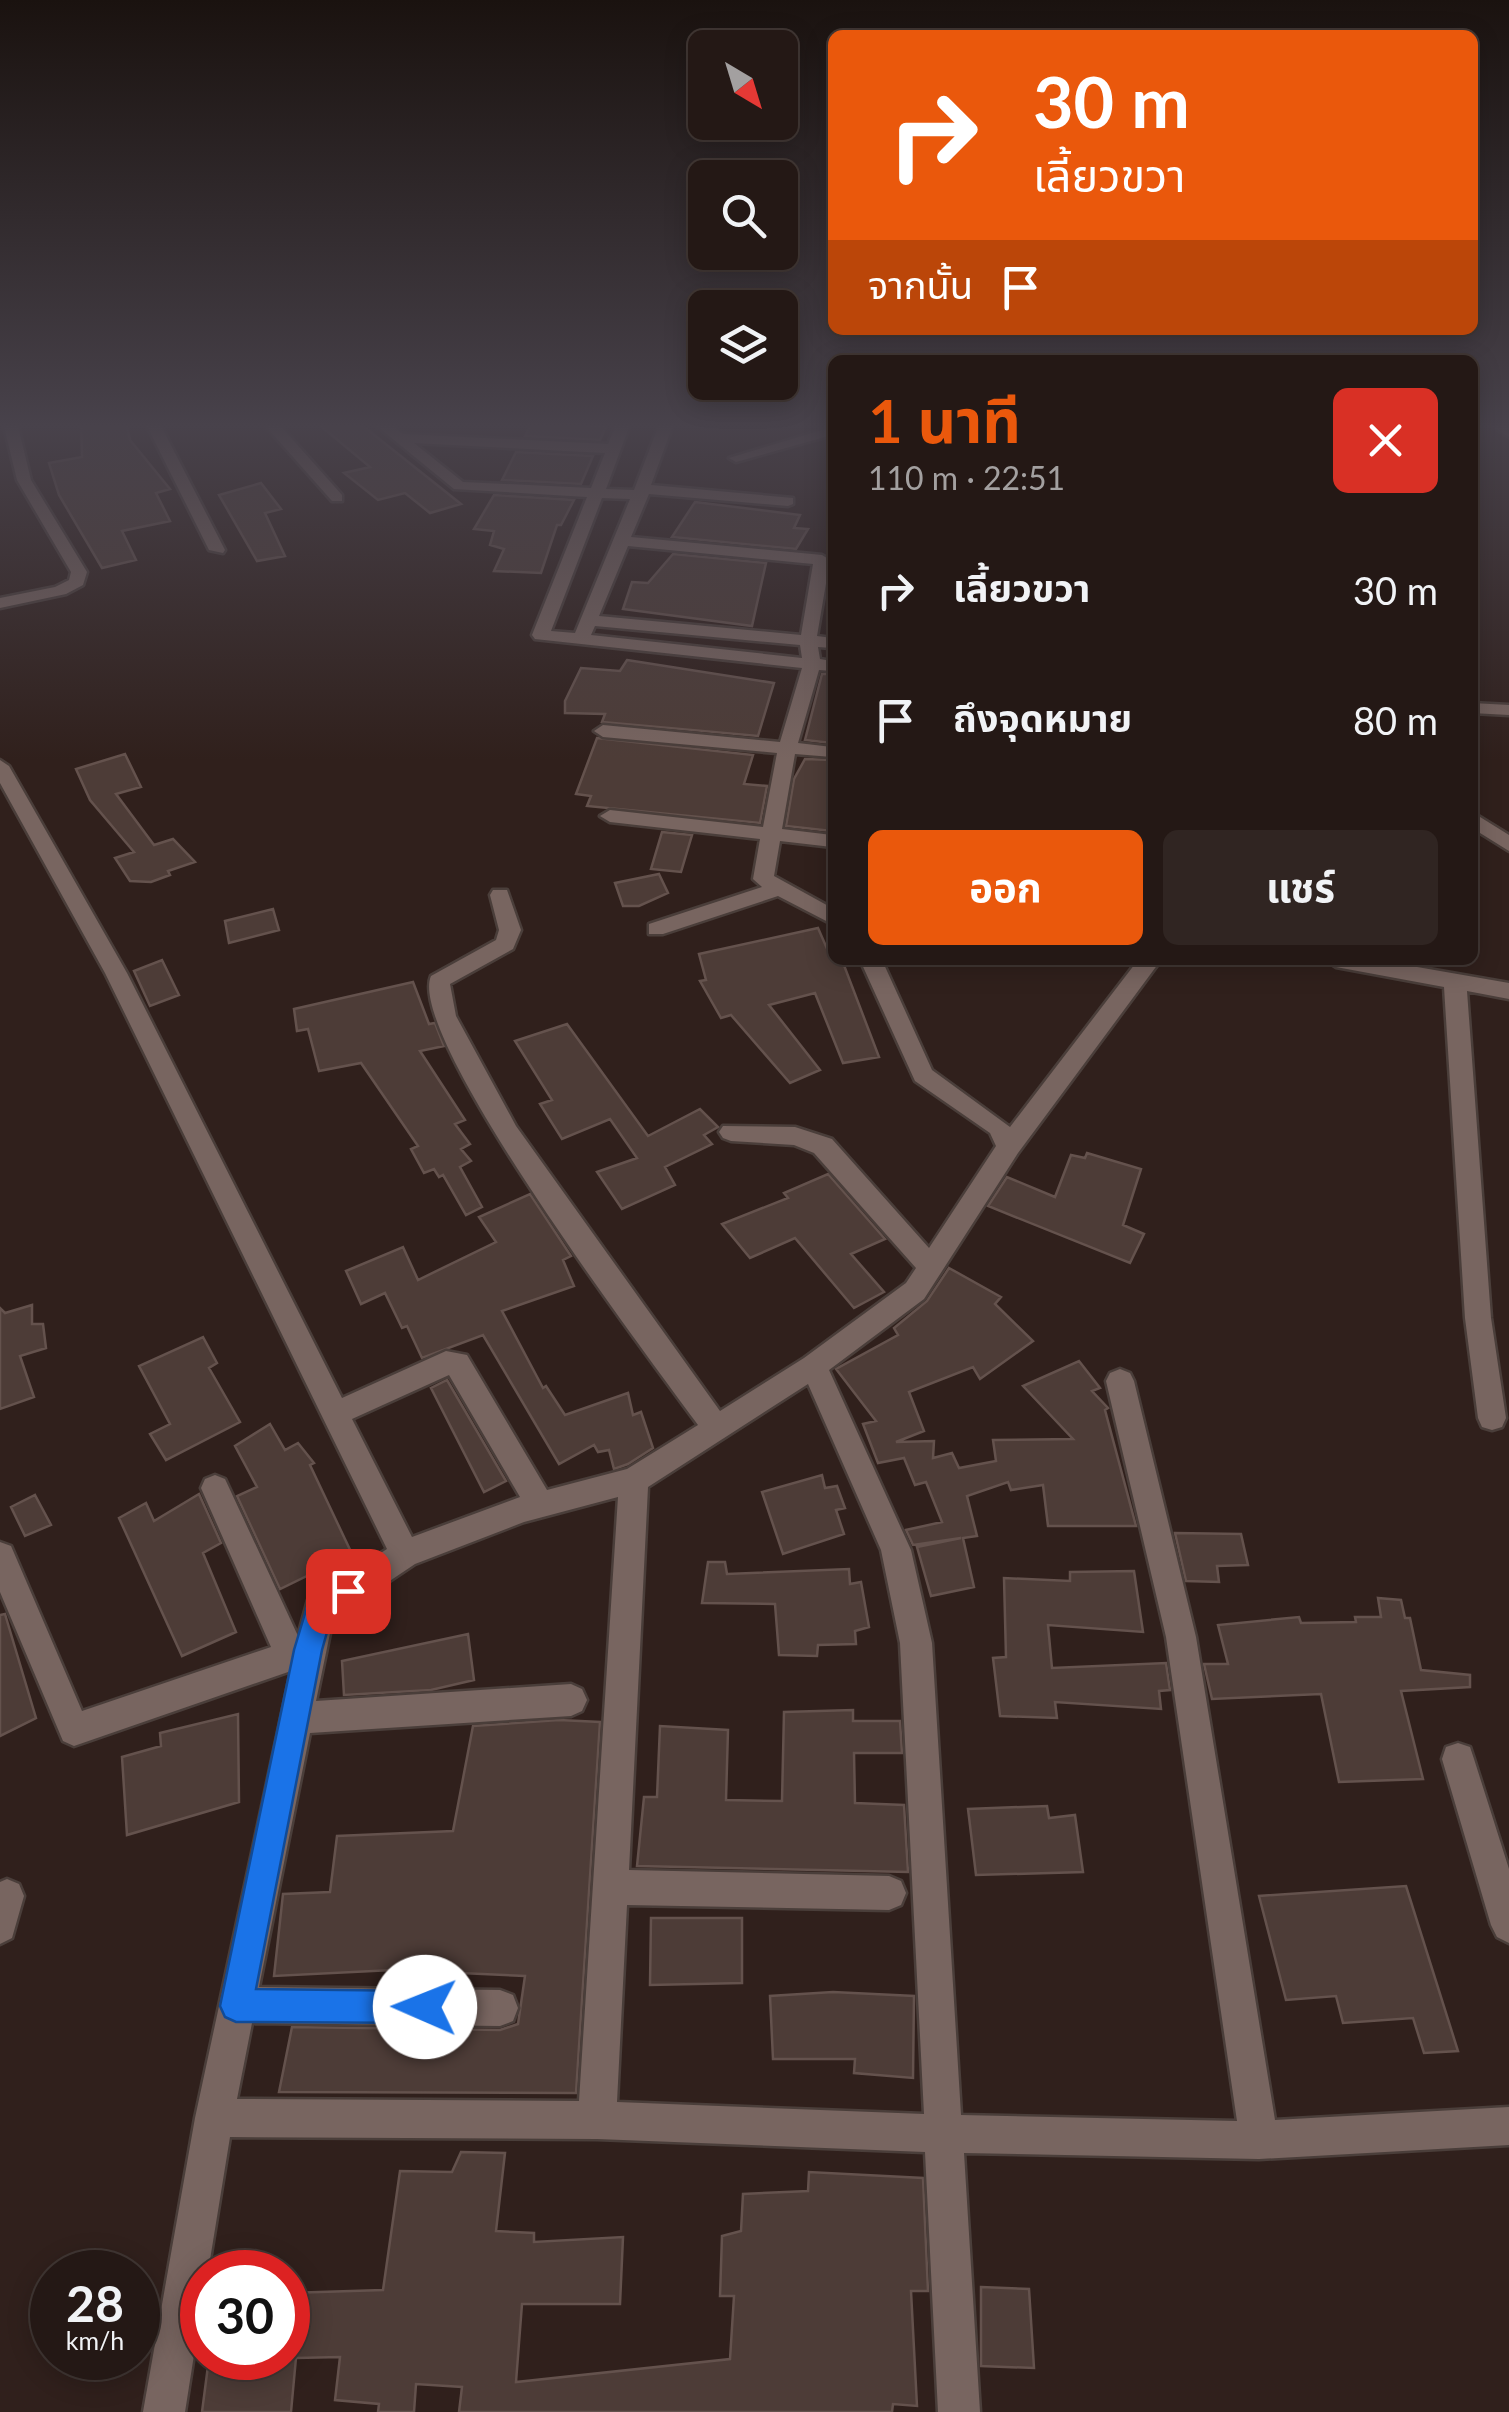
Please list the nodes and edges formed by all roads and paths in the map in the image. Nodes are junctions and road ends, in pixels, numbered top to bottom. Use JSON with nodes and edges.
{"nodes":[{"id":1,"x":57,"y":535,"type":"edge"},
{"id":2,"x":209,"y":535,"type":"edge"},
{"id":3,"x":579,"y":535,"type":"edge"},
{"id":4,"x":625,"y":535,"type":"edge"},
{"id":5,"x":622,"y":541,"type":"junction"},
{"id":6,"x":217,"y":550,"type":"dead end"},
{"id":7,"x":827,"y":560,"type":"edge"},
{"id":8,"x":0,"y":603,"type":"edge"},
{"id":9,"x":586,"y":620,"type":"junction"},
{"id":10,"x":580,"y":641,"type":"junction"},
{"id":11,"x":808,"y":641,"type":"junction"},
{"id":12,"x":828,"y":643,"type":"edge"},
{"id":13,"x":812,"y":664,"type":"junction"},
{"id":14,"x":828,"y":666,"type":"edge"},
{"id":15,"x":1478,"y":708,"type":"edge"},
{"id":16,"x":1509,"y":710,"type":"edge"},
{"id":17,"x":603,"y":731,"type":"dead end"},
{"id":18,"x":786,"y":748,"type":"junction"},
{"id":19,"x":828,"y":752,"type":"edge"},
{"id":20,"x":0,"y":766,"type":"edge"},
{"id":21,"x":610,"y":816,"type":"dead end"},
{"id":22,"x":1478,"y":822,"type":"edge"},
{"id":23,"x":770,"y":834,"type":"junction"},
{"id":24,"x":828,"y":841,"type":"edge"},
{"id":25,"x":1509,"y":845,"type":"edge"},
{"id":26,"x":780,"y":888,"type":"junction"},
{"id":27,"x":500,"y":895,"type":"dead end"},
{"id":28,"x":828,"y":916,"type":"edge"},
{"id":29,"x":656,"y":929,"type":"dead end"},
{"id":30,"x":873,"y":965,"type":"edge"},
{"id":31,"x":1146,"y":965,"type":"edge"},
{"id":32,"x":1362,"y":965,"type":"edge"},
{"id":33,"x":1455,"y":983,"type":"junction"},
{"id":34,"x":1509,"y":990,"type":"edge"},
{"id":35,"x":731,"y":1132,"type":"dead end"},
{"id":36,"x":1008,"y":1146,"type":"junction"},
{"id":37,"x":930,"y":1267,"type":"junction"},
{"id":38,"x":814,"y":1366,"type":"junction"},
{"id":39,"x":1120,"y":1381,"type":"dead end"},
{"id":40,"x":335,"y":1414,"type":"junction"},
{"id":41,"x":1492,"y":1418,"type":"dead end"},
{"id":42,"x":717,"y":1429,"type":"junction"},
{"id":43,"x":634,"y":1480,"type":"junction"},
{"id":44,"x":215,"y":1488,"type":"dead end"},
{"id":45,"x":540,"y":1505,"type":"junction"},
{"id":46,"x":405,"y":1554,"type":"junction"},
{"id":47,"x":0,"y":1556,"type":"edge"},
{"id":48,"x":300,"y":1653,"type":"junction"},
{"id":49,"x":571,"y":1700,"type":"dead end"},
{"id":50,"x":294,"y":1718,"type":"junction"},
{"id":51,"x":1458,"y":1759,"type":"dead end"},
{"id":52,"x":610,"y":1887,"type":"junction"},
{"id":53,"x":888,"y":1892,"type":"dead end"},
{"id":54,"x":1509,"y":1925,"type":"edge"},
{"id":55,"x":236,"y":2006,"type":"junction"},
{"id":56,"x":500,"y":2008,"type":"dead end"},
{"id":57,"x":214,"y":2118,"type":"junction"},
{"id":58,"x":597,"y":2120,"type":"junction"},
{"id":59,"x":1509,"y":2126,"type":"edge"},
{"id":60,"x":946,"y":2134,"type":"junction"},
{"id":61,"x":1259,"y":2140,"type":"junction"},
{"id":62,"x":164,"y":2412,"type":"edge"},
{"id":63,"x":959,"y":2412,"type":"edge"}],
"edges":[{"from":1,"to":8,"type":"street"},
{"from":2,"to":6,"type":"street"},
{"from":3,"to":10,"type":"street"},
{"from":4,"to":5,"type":"street"},
{"from":5,"to":7,"type":"street"},
{"from":5,"to":9,"type":"street"},
{"from":7,"to":11,"type":"street"},
{"from":9,"to":10,"type":"street"},
{"from":9,"to":11,"type":"street"},
{"from":10,"to":13,"type":"street"},
{"from":11,"to":12,"type":"street"},
{"from":11,"to":13,"type":"street"},
{"from":13,"to":14,"type":"street"},
{"from":13,"to":18,"type":"street"},
{"from":15,"to":16,"type":"street"},
{"from":17,"to":18,"type":"street"},
{"from":18,"to":19,"type":"street"},
{"from":18,"to":23,"type":"street"},
{"from":20,"to":40,"type":"street"},
{"from":21,"to":23,"type":"street"},
{"from":22,"to":25,"type":"street"},
{"from":23,"to":24,"type":"street"},
{"from":23,"to":26,"type":"street"},
{"from":26,"to":28,"type":"street"},
{"from":26,"to":29,"type":"street"},
{"from":27,"to":42,"type":"street"},
{"from":30,"to":36,"type":"street"},
{"from":31,"to":36,"type":"street"},
{"from":32,"to":33,"type":"street"},
{"from":33,"to":34,"type":"street"},
{"from":33,"to":41,"type":"street"},
{"from":35,"to":37,"type":"street"},
{"from":36,"to":37,"type":"street"},
{"from":37,"to":38,"type":"street"},
{"from":38,"to":42,"type":"street"},
{"from":38,"to":60,"type":"street"},
{"from":39,"to":61,"type":"street"},
{"from":40,"to":45,"type":"street"},
{"from":40,"to":46,"type":"street"},
{"from":42,"to":43,"type":"street"},
{"from":43,"to":45,"type":"street"},
{"from":43,"to":52,"type":"street"},
{"from":44,"to":48,"type":"street"},
{"from":45,"to":46,"type":"street"},
{"from":46,"to":48,"type":"street"},
{"from":47,"to":48,"type":"street"},
{"from":48,"to":50,"type":"street"},
{"from":49,"to":50,"type":"street"},
{"from":50,"to":55,"type":"street"},
{"from":51,"to":54,"type":"street"},
{"from":52,"to":53,"type":"street"},
{"from":52,"to":58,"type":"street"},
{"from":55,"to":56,"type":"street"},
{"from":55,"to":57,"type":"street"},
{"from":57,"to":58,"type":"street"},
{"from":57,"to":62,"type":"street"},
{"from":58,"to":60,"type":"street"},
{"from":59,"to":61,"type":"street"},
{"from":60,"to":61,"type":"street"},
{"from":60,"to":63,"type":"street"}]}
